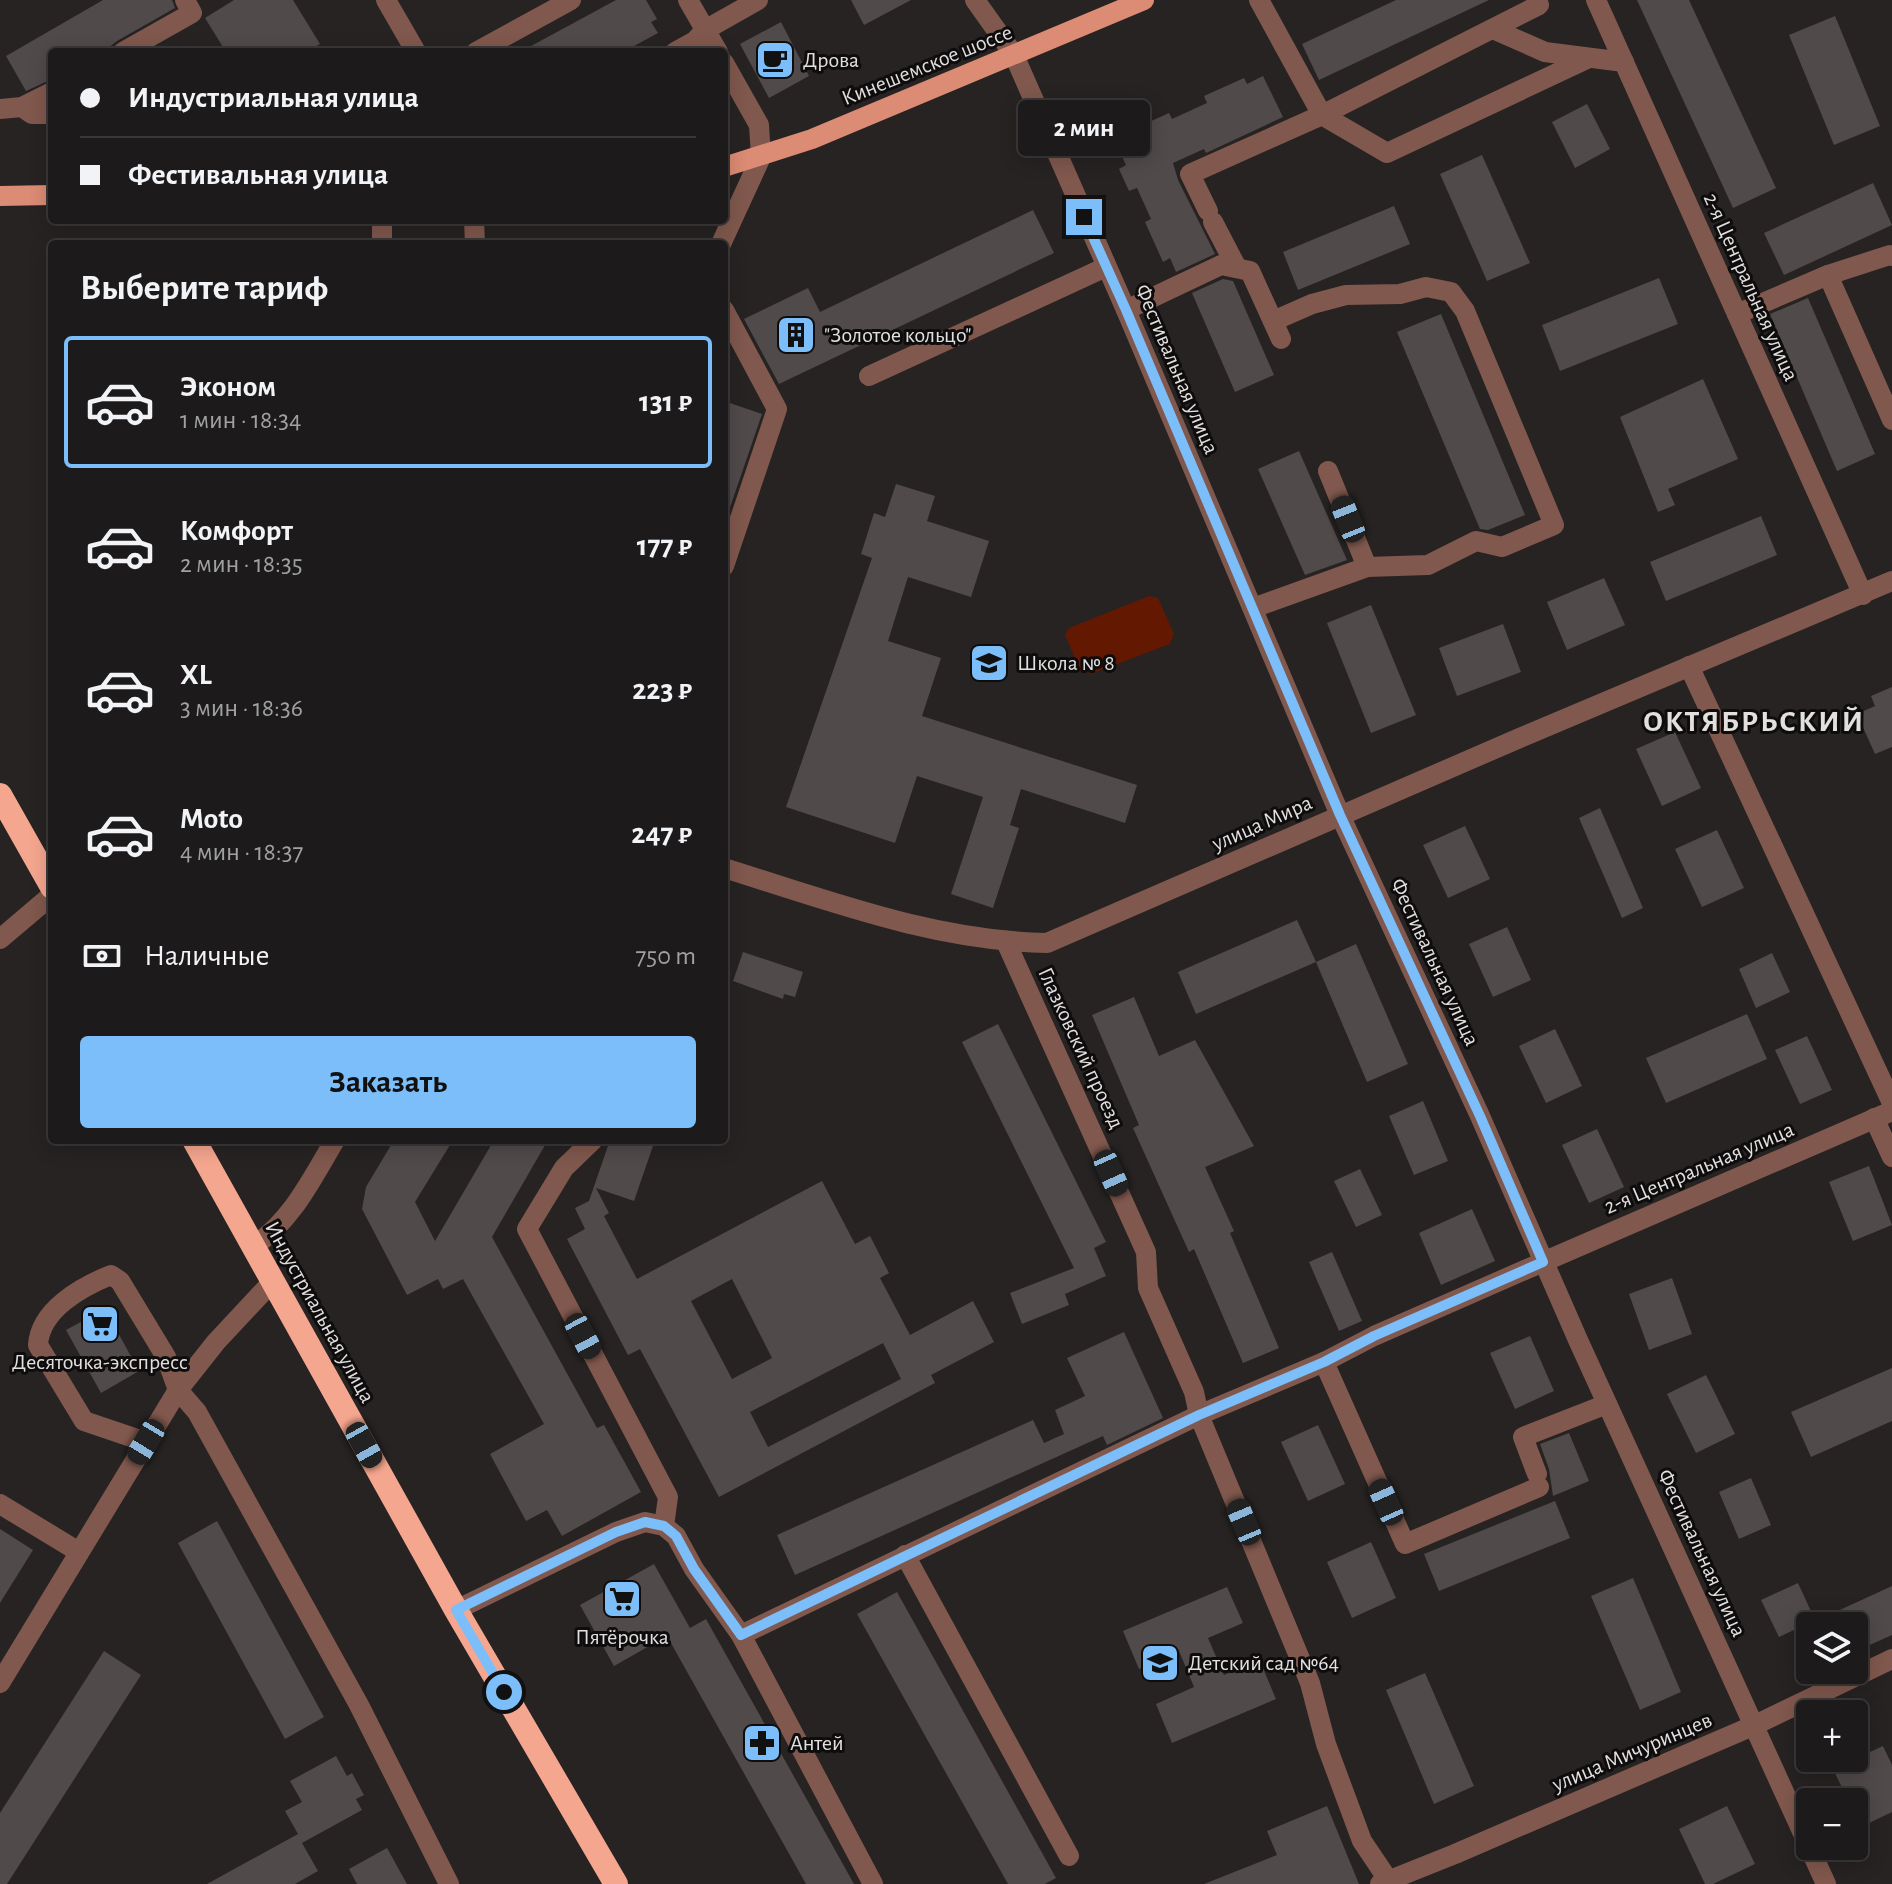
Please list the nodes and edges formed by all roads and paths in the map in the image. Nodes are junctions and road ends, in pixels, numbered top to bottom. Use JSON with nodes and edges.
{"nodes":[{"id":1,"x":185,"y":0,"type":"edge"},
{"id":2,"x":386,"y":0,"type":"edge"},
{"id":3,"x":571,"y":0,"type":"edge"},
{"id":4,"x":688,"y":0,"type":"edge"},
{"id":5,"x":758,"y":0,"type":"edge"},
{"id":6,"x":975,"y":0,"type":"edge"},
{"id":7,"x":1144,"y":0,"type":"edge"},
{"id":8,"x":1259,"y":0,"type":"edge"},
{"id":9,"x":1596,"y":0,"type":"edge"},
{"id":10,"x":1539,"y":5,"type":"dead end"},
{"id":11,"x":1493,"y":29,"type":"junction"},
{"id":12,"x":705,"y":30,"type":"junction"},
{"id":13,"x":130,"y":48,"type":"edge"},
{"id":14,"x":414,"y":48,"type":"edge"},
{"id":15,"x":488,"y":48,"type":"edge"},
{"id":16,"x":682,"y":48,"type":"edge"},
{"id":17,"x":716,"y":48,"type":"edge"},
{"id":18,"x":1014,"y":55,"type":"junction"},
{"id":19,"x":1589,"y":58,"type":"junction"},
{"id":20,"x":1624,"y":62,"type":"junction"},
{"id":21,"x":728,"y":70,"type":"edge"},
{"id":22,"x":48,"y":94,"type":"edge"},
{"id":23,"x":22,"y":107,"type":"junction"},
{"id":24,"x":0,"y":109,"type":"edge"},
{"id":25,"x":48,"y":114,"type":"edge"},
{"id":26,"x":1322,"y":115,"type":"junction"},
{"id":27,"x":761,"y":157,"type":"junction"},
{"id":28,"x":728,"y":166,"type":"edge"},
{"id":29,"x":48,"y":195,"type":"edge"},
{"id":30,"x":0,"y":196,"type":"edge"},
{"id":31,"x":723,"y":240,"type":"edge"},
{"id":32,"x":1892,"y":256,"type":"edge"},
{"id":33,"x":1106,"y":267,"type":"junction"},
{"id":34,"x":1237,"y":268,"type":"junction"},
{"id":35,"x":1828,"y":275,"type":"junction"},
{"id":36,"x":1126,"y":310,"type":"junction"},
{"id":37,"x":1737,"y":314,"type":"junction"},
{"id":38,"x":728,"y":317,"type":"edge"},
{"id":39,"x":869,"y":376,"type":"dead end"},
{"id":40,"x":1892,"y":420,"type":"edge"},
{"id":41,"x":1328,"y":471,"type":"dead end"},
{"id":42,"x":728,"y":554,"type":"edge"},
{"id":43,"x":1367,"y":567,"type":"junction"},
{"id":44,"x":1892,"y":581,"type":"edge"},
{"id":45,"x":1863,"y":595,"type":"junction"},
{"id":46,"x":1253,"y":608,"type":"junction"},
{"id":47,"x":1689,"y":666,"type":"junction"},
{"id":48,"x":0,"y":795,"type":"edge"},
{"id":49,"x":1340,"y":815,"type":"junction"},
{"id":50,"x":728,"y":869,"type":"edge"},
{"id":51,"x":48,"y":880,"type":"edge"},
{"id":52,"x":48,"y":898,"type":"edge"},
{"id":53,"x":0,"y":939,"type":"edge"},
{"id":54,"x":1006,"y":942,"type":"junction"},
{"id":55,"x":1892,"y":1103,"type":"edge"},
{"id":56,"x":1883,"y":1115,"type":"edge"},
{"id":57,"x":196,"y":1144,"type":"edge"},
{"id":58,"x":333,"y":1144,"type":"edge"},
{"id":59,"x":589,"y":1144,"type":"edge"},
{"id":60,"x":1892,"y":1157,"type":"edge"},
{"id":61,"x":254,"y":1246,"type":"junction"},
{"id":62,"x":1543,"y":1262,"type":"junction"},
{"id":63,"x":273,"y":1281,"type":"junction"},
{"id":64,"x":1324,"y":1362,"type":"junction"},
{"id":65,"x":178,"y":1390,"type":"junction"},
{"id":66,"x":1607,"y":1404,"type":"junction"},
{"id":67,"x":1199,"y":1415,"type":"junction"},
{"id":68,"x":146,"y":1442,"type":"junction"},
{"id":69,"x":0,"y":1504,"type":"edge"},
{"id":70,"x":664,"y":1526,"type":"junction"},
{"id":71,"x":79,"y":1552,"type":"junction"},
{"id":72,"x":905,"y":1555,"type":"junction"},
{"id":73,"x":456,"y":1610,"type":"junction"},
{"id":74,"x":741,"y":1635,"type":"junction"},
{"id":75,"x":1892,"y":1659,"type":"edge"},
{"id":76,"x":0,"y":1683,"type":"edge"},
{"id":77,"x":1755,"y":1725,"type":"junction"},
{"id":78,"x":1069,"y":1856,"type":"dead end"},
{"id":79,"x":1386,"y":1883,"type":"edge"},
{"id":80,"x":449,"y":1884,"type":"edge"},
{"id":81,"x":616,"y":1884,"type":"edge"},
{"id":82,"x":873,"y":1884,"type":"edge"},
{"id":83,"x":1826,"y":1884,"type":"edge"}],
"edges":[{"from":1,"to":13,"type":"street"},
{"from":2,"to":14,"type":"street"},
{"from":3,"to":15,"type":"street"},
{"from":4,"to":12,"type":"street"},
{"from":5,"to":12,"type":"street"},
{"from":6,"to":18,"type":"street","name":"Фестивальная улица"},
{"from":7,"to":18,"type":"main road","name":"Кинешемское шоссе"},
{"from":8,"to":26,"type":"street"},
{"from":9,"to":20,"type":"street","name":"2-я Центральная улица"},
{"from":10,"to":11,"type":"street"},
{"from":11,"to":19,"type":"street"},
{"from":11,"to":26,"type":"street"},
{"from":12,"to":16,"type":"street"},
{"from":12,"to":17,"type":"street"},
{"from":18,"to":27,"type":"main road","name":"Кинешемское шоссе"},
{"from":18,"to":33,"type":"street","name":"Фестивальная улица"},
{"from":19,"to":20,"type":"street"},
{"from":19,"to":26,"type":"street"},
{"from":20,"to":37,"type":"street","name":"2-я Центральная улица"},
{"from":21,"to":27,"type":"street"},
{"from":22,"to":23,"type":"street"},
{"from":23,"to":24,"type":"street"},
{"from":23,"to":25,"type":"street"},
{"from":26,"to":34,"type":"street"},
{"from":27,"to":28,"type":"main road","name":"Кинешемское шоссе"},
{"from":27,"to":31,"type":"street"},
{"from":29,"to":30,"type":"main road"},
{"from":32,"to":35,"type":"street"},
{"from":33,"to":36,"type":"street","name":"Фестивальная улица"},
{"from":33,"to":39,"type":"street"},
{"from":34,"to":36,"type":"street"},
{"from":34,"to":43,"type":"street"},
{"from":35,"to":37,"type":"street"},
{"from":35,"to":40,"type":"street"},
{"from":36,"to":46,"type":"street","name":"Фестивальная улица"},
{"from":37,"to":45,"type":"street","name":"2-я Центральная улица"},
{"from":38,"to":42,"type":"street"},
{"from":41,"to":43,"type":"street"},
{"from":43,"to":46,"type":"street"},
{"from":44,"to":45,"type":"street","name":"улица Мира"},
{"from":45,"to":47,"type":"street","name":"улица Мира"},
{"from":46,"to":49,"type":"street","name":"Фестивальная улица"},
{"from":47,"to":49,"type":"street","name":"улица Мира"},
{"from":47,"to":55,"type":"street"},
{"from":48,"to":51,"type":"highway"},
{"from":49,"to":54,"type":"street","name":"улица Мира"},
{"from":49,"to":62,"type":"street","name":"Фестивальная улица"},
{"from":50,"to":54,"type":"street","name":"улица Мира"},
{"from":52,"to":53,"type":"street"},
{"from":54,"to":67,"type":"street","name":"Глазковский проезд"},
{"from":56,"to":60,"type":"street","name":"2-я Центральная улица"},
{"from":56,"to":62,"type":"street","name":"2-я Центральная улица"},
{"from":57,"to":61,"type":"highway","name":"Индустриальная улица"},
{"from":58,"to":61,"type":"street"},
{"from":59,"to":70,"type":"street"},
{"from":61,"to":63,"type":"highway","name":"Индустриальная улица"},
{"from":62,"to":64,"type":"street","name":"2-я Центральная улица"},
{"from":62,"to":66,"type":"street","name":"Фестивальная улица"},
{"from":63,"to":65,"type":"street"},
{"from":63,"to":73,"type":"highway","name":"Индустриальная улица"},
{"from":64,"to":66,"type":"street"},
{"from":64,"to":67,"type":"street","name":"2-я Центральная улица"},
{"from":65,"to":68,"type":"street"},
{"from":65,"to":68,"type":"street"},
{"from":65,"to":80,"type":"street"},
{"from":66,"to":77,"type":"street","name":"Фестивальная улица"},
{"from":67,"to":72,"type":"street","name":"2-я Центральная улица"},
{"from":67,"to":79,"type":"street","name":"Глазковский проезд"},
{"from":68,"to":71,"type":"street"},
{"from":69,"to":71,"type":"street"},
{"from":70,"to":73,"type":"street"},
{"from":70,"to":74,"type":"street"},
{"from":71,"to":76,"type":"street"},
{"from":72,"to":74,"type":"street","name":"2-я Центральная улица"},
{"from":72,"to":78,"type":"street"},
{"from":73,"to":81,"type":"highway","name":"Индустриальная улица"},
{"from":74,"to":82,"type":"street"},
{"from":75,"to":77,"type":"street","name":"улица Мичуринцев"},
{"from":77,"to":79,"type":"street","name":"улица Мичуринцев"},
{"from":77,"to":83,"type":"street","name":"Фестивальная улица"}]}
